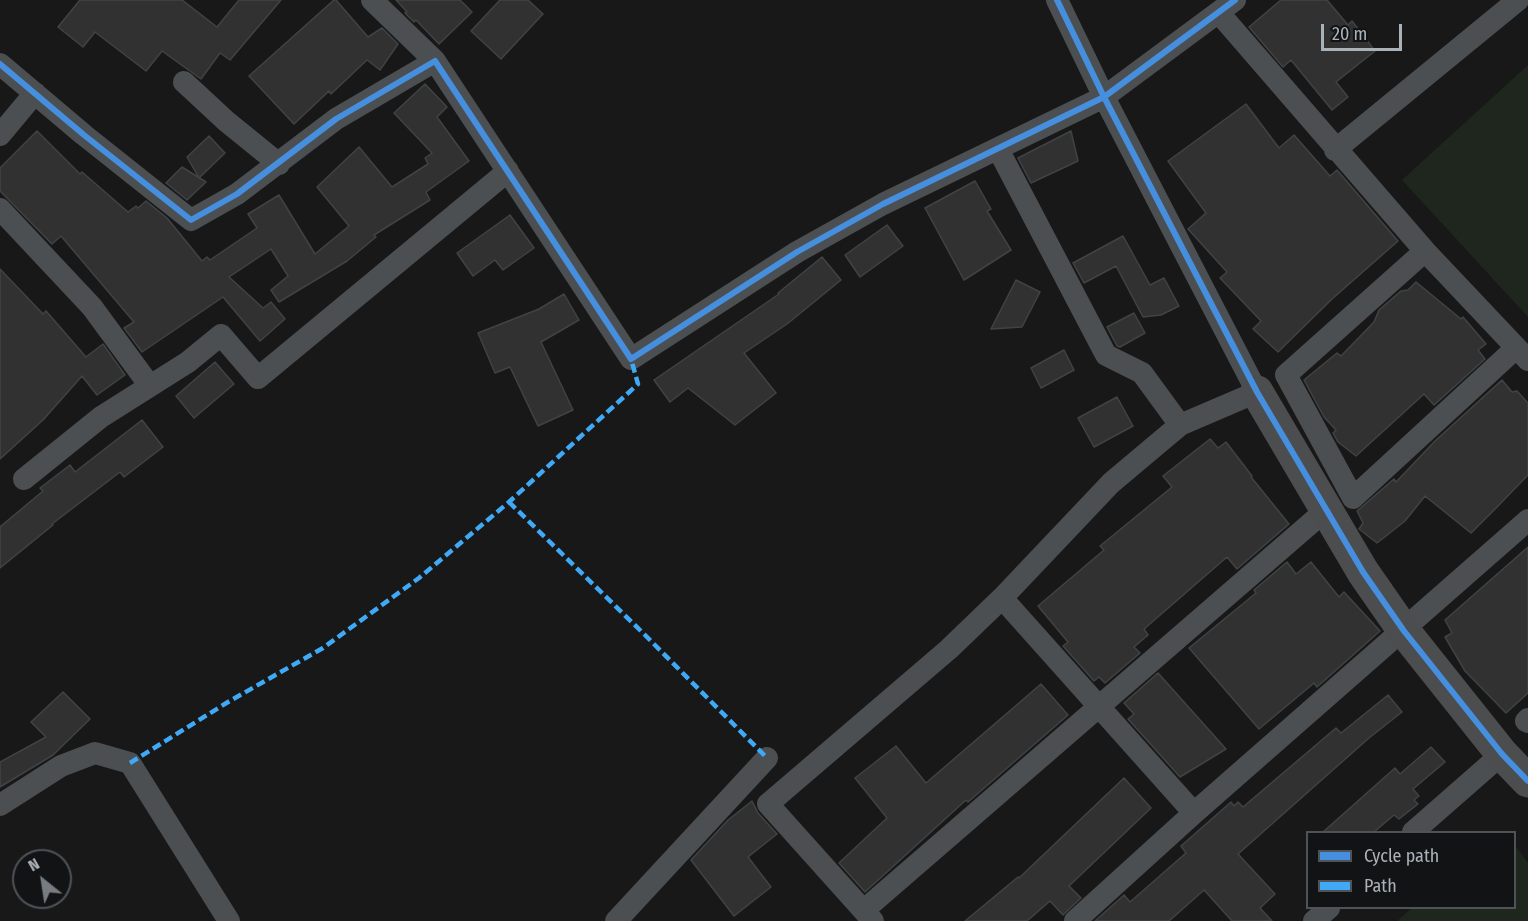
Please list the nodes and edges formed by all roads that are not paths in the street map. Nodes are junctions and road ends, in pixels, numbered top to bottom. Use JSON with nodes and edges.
{"nodes":[{"id":1,"x":372,"y":0,"type":"edge"},
{"id":2,"x":1057,"y":0,"type":"edge"},
{"id":3,"x":1518,"y":0,"type":"edge"},
{"id":4,"x":1227,"y":7,"type":"edge"},
{"id":5,"x":435,"y":61,"type":"junction"},
{"id":6,"x":0,"y":64,"type":"edge"},
{"id":7,"x":184,"y":82,"type":"dead end"},
{"id":8,"x":35,"y":93,"type":"junction"},
{"id":9,"x":1104,"y":97,"type":"junction"},
{"id":10,"x":0,"y":135,"type":"edge"},
{"id":11,"x":998,"y":149,"type":"junction"},
{"id":12,"x":1335,"y":150,"type":"junction"},
{"id":13,"x":279,"y":164,"type":"junction"},
{"id":14,"x":508,"y":171,"type":"junction"},
{"id":15,"x":0,"y":209,"type":"edge"},
{"id":16,"x":1425,"y":251,"type":"junction"},
{"id":17,"x":1522,"y":354,"type":"edge"},
{"id":18,"x":150,"y":386,"type":"junction"},
{"id":19,"x":1257,"y":392,"type":"junction"},
{"id":20,"x":1180,"y":425,"type":"junction"},
{"id":21,"x":24,"y":479,"type":"dead end"},
{"id":22,"x":1326,"y":510,"type":"junction"},
{"id":23,"x":1528,"y":520,"type":"edge"},
{"id":24,"x":1002,"y":597,"type":"junction"},
{"id":25,"x":1404,"y":631,"type":"junction"},
{"id":26,"x":1099,"y":706,"type":"junction"},
{"id":27,"x":1502,"y":753,"type":"junction"},
{"id":28,"x":767,"y":759,"type":"dead end"},
{"id":29,"x":1528,"y":781,"type":"edge"},
{"id":30,"x":0,"y":805,"type":"edge"},
{"id":31,"x":1194,"y":813,"type":"junction"},
{"id":32,"x":1414,"y":831,"type":"edge"},
{"id":33,"x":1328,"y":909,"type":"edge"},
{"id":34,"x":869,"y":915,"type":"edge"},
{"id":35,"x":229,"y":921,"type":"edge"},
{"id":36,"x":616,"y":921,"type":"edge"},
{"id":37,"x":1075,"y":921,"type":"edge"},
{"id":38,"x":1314,"y":921,"type":"edge"}],
"edges":[{"from":1,"to":5,"type":"street"},
{"from":2,"to":9,"type":"street"},
{"from":3,"to":12,"type":"street"},
{"from":4,"to":9,"type":"street"},
{"from":4,"to":12,"type":"street"},
{"from":5,"to":13,"type":"street"},
{"from":5,"to":14,"type":"street"},
{"from":6,"to":8,"type":"street"},
{"from":7,"to":13,"type":"street"},
{"from":8,"to":10,"type":"street"},
{"from":8,"to":13,"type":"street"},
{"from":9,"to":11,"type":"street"},
{"from":9,"to":19,"type":"street"},
{"from":11,"to":14,"type":"street"},
{"from":11,"to":20,"type":"street"},
{"from":12,"to":16,"type":"street"},
{"from":14,"to":18,"type":"street"},
{"from":15,"to":18,"type":"street"},
{"from":16,"to":17,"type":"street"},
{"from":16,"to":17,"type":"street"},
{"from":18,"to":21,"type":"street"},
{"from":19,"to":20,"type":"street"},
{"from":19,"to":22,"type":"street"},
{"from":20,"to":24,"type":"street"},
{"from":22,"to":25,"type":"street"},
{"from":22,"to":26,"type":"street"},
{"from":23,"to":25,"type":"street"},
{"from":24,"to":26,"type":"street"},
{"from":24,"to":34,"type":"street"},
{"from":25,"to":27,"type":"street"},
{"from":25,"to":31,"type":"street"},
{"from":26,"to":31,"type":"street"},
{"from":26,"to":34,"type":"street"},
{"from":27,"to":29,"type":"street"},
{"from":27,"to":32,"type":"street"},
{"from":28,"to":36,"type":"street"},
{"from":30,"to":35,"type":"street"},
{"from":31,"to":37,"type":"street"},
{"from":33,"to":38,"type":"street"}]}
